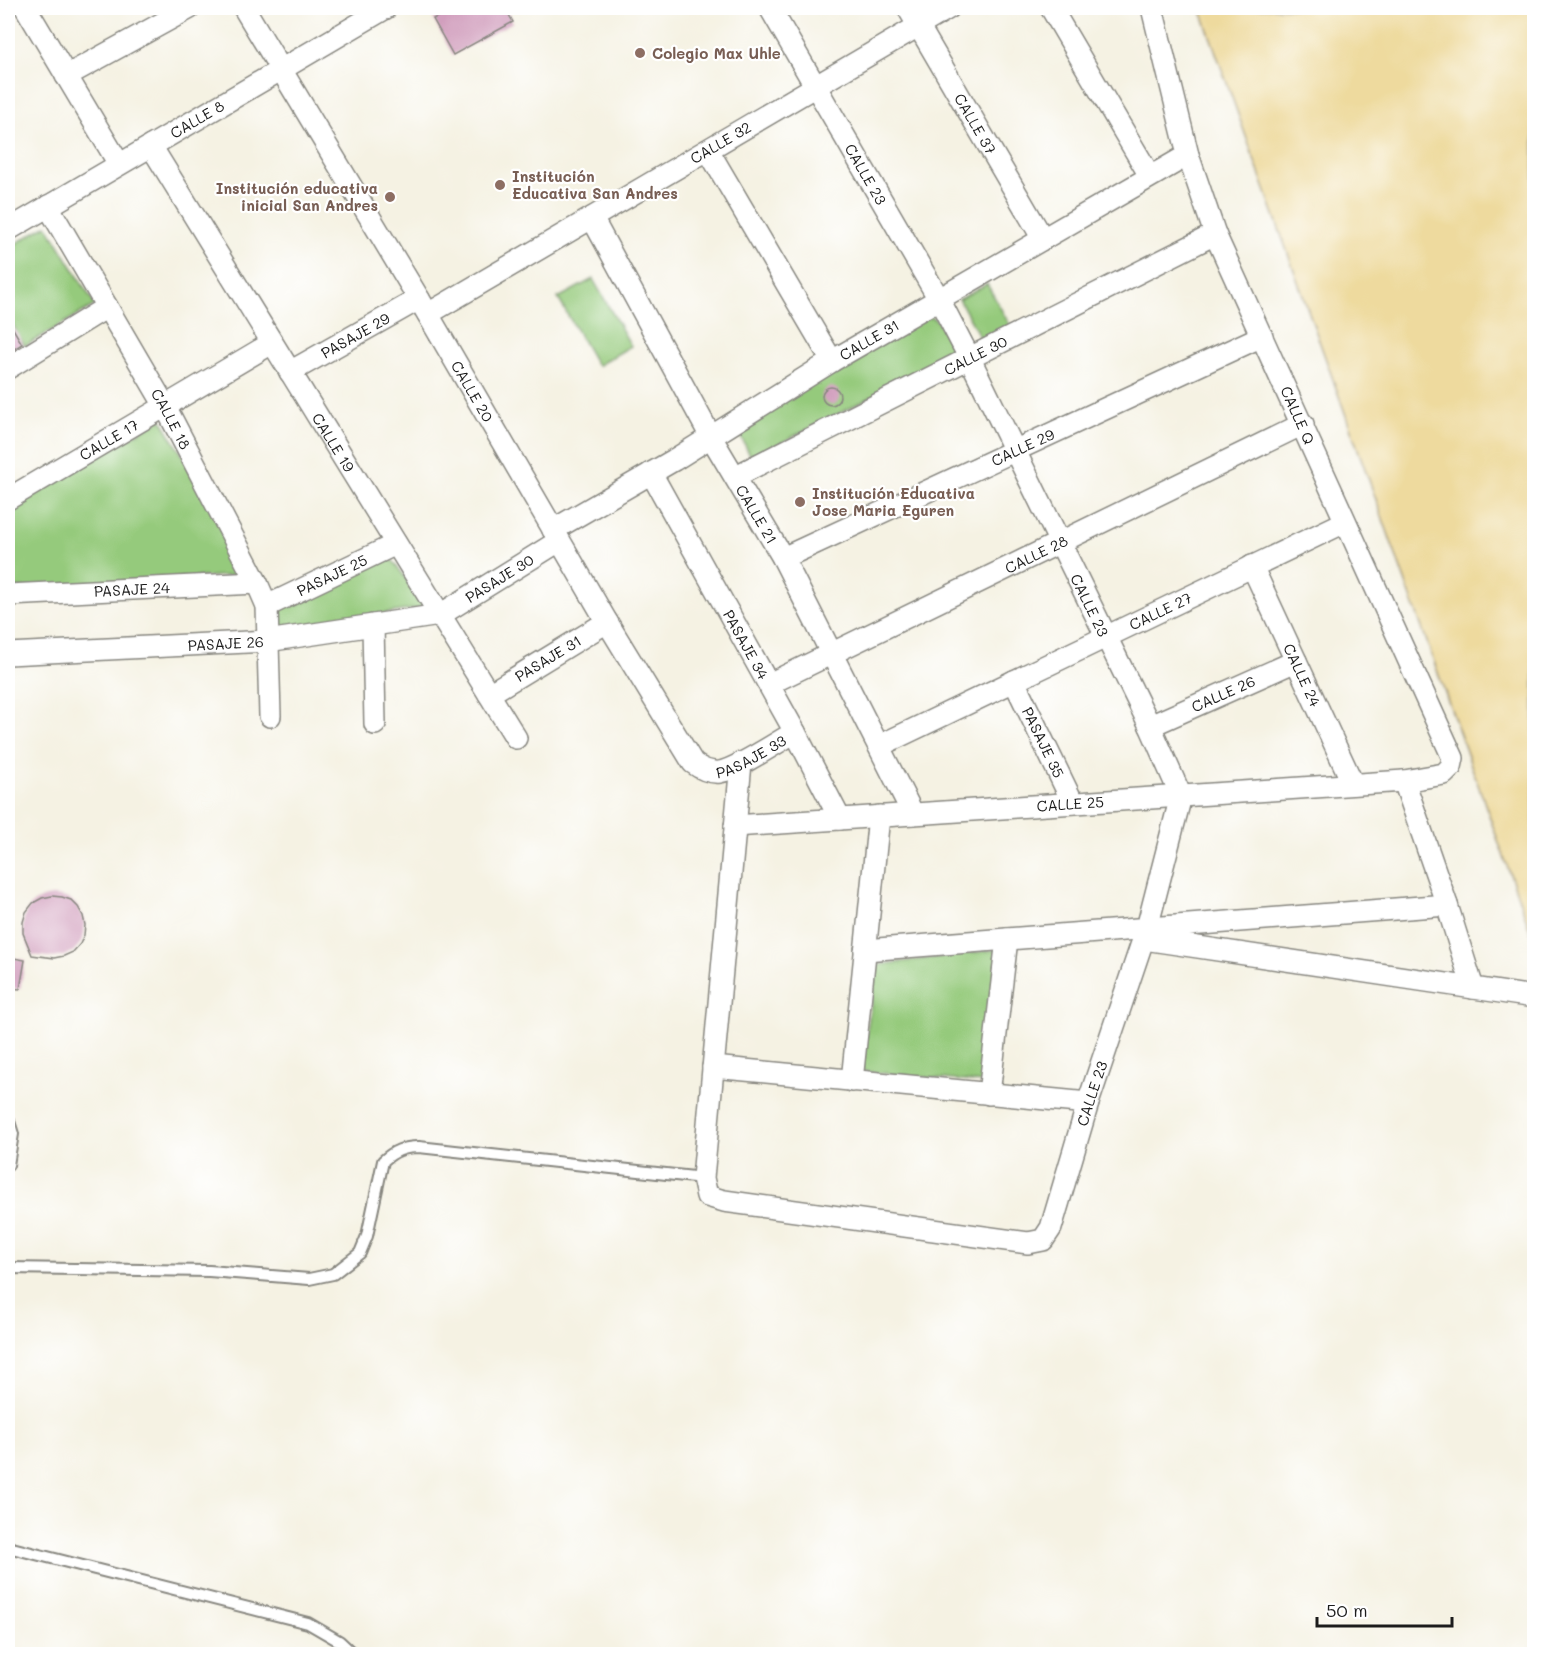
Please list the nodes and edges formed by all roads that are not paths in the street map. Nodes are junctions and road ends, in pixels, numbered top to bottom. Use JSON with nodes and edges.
{"nodes":[{"id":1,"x":26,"y":8,"type":"edge"},
{"id":2,"x":190,"y":8,"type":"edge"},
{"id":3,"x":244,"y":8,"type":"edge"},
{"id":4,"x":386,"y":8,"type":"edge"},
{"id":5,"x":771,"y":8,"type":"edge"},
{"id":6,"x":949,"y":8,"type":"edge"},
{"id":7,"x":1051,"y":8,"type":"edge"},
{"id":8,"x":1152,"y":8,"type":"edge"},
{"id":9,"x":913,"y":16,"type":"edge"},
{"id":10,"x":281,"y":69,"type":"junction"},
{"id":11,"x":66,"y":76,"type":"junction"},
{"id":12,"x":816,"y":86,"type":"junction"},
{"id":13,"x":151,"y":146,"type":"junction"},
{"id":14,"x":708,"y":150,"type":"junction"},
{"id":15,"x":1188,"y":155,"type":"junction"},
{"id":16,"x":119,"y":164,"type":"junction"},
{"id":17,"x":1150,"y":177,"type":"junction"},
{"id":18,"x":48,"y":206,"type":"junction"},
{"id":19,"x":592,"y":218,"type":"junction"},
{"id":20,"x":10,"y":224,"type":"edge"},
{"id":21,"x":1215,"y":234,"type":"junction"},
{"id":22,"x":1043,"y":239,"type":"junction"},
{"id":23,"x":939,"y":299,"type":"junction"},
{"id":24,"x":107,"y":307,"type":"junction"},
{"id":25,"x":424,"y":307,"type":"junction"},
{"id":26,"x":1262,"y":336,"type":"junction"},
{"id":27,"x":272,"y":343,"type":"junction"},
{"id":28,"x":970,"y":359,"type":"junction"},
{"id":29,"x":832,"y":361,"type":"junction"},
{"id":30,"x":8,"y":368,"type":"edge"},
{"id":31,"x":290,"y":372,"type":"junction"},
{"id":32,"x":165,"y":406,"type":"junction"},
{"id":33,"x":1303,"y":424,"type":"junction"},
{"id":34,"x":711,"y":437,"type":"junction"},
{"id":35,"x":1015,"y":451,"type":"junction"},
{"id":36,"x":651,"y":473,"type":"junction"},
{"id":37,"x":736,"y":476,"type":"junction"},
{"id":38,"x":8,"y":499,"type":"edge"},
{"id":39,"x":1345,"y":522,"type":"junction"},
{"id":40,"x":556,"y":536,"type":"junction"},
{"id":41,"x":396,"y":543,"type":"junction"},
{"id":42,"x":1059,"y":543,"type":"junction"},
{"id":43,"x":783,"y":558,"type":"junction"},
{"id":44,"x":1252,"y":566,"type":"junction"},
{"id":45,"x":257,"y":583,"type":"junction"},
{"id":46,"x":8,"y":596,"type":"edge"},
{"id":47,"x":267,"y":606,"type":"junction"},
{"id":48,"x":440,"y":615,"type":"junction"},
{"id":49,"x":607,"y":622,"type":"junction"},
{"id":50,"x":373,"y":625,"type":"junction"},
{"id":51,"x":1106,"y":637,"type":"junction"},
{"id":52,"x":267,"y":641,"type":"junction"},
{"id":53,"x":8,"y":654,"type":"edge"},
{"id":54,"x":832,"y":654,"type":"junction"},
{"id":55,"x":1296,"y":661,"type":"junction"},
{"id":56,"x":1014,"y":681,"type":"junction"},
{"id":57,"x":769,"y":684,"type":"junction"},
{"id":58,"x":489,"y":694,"type":"junction"},
{"id":59,"x":270,"y":716,"type":"dead end"},
{"id":60,"x":375,"y":724,"type":"dead end"},
{"id":61,"x":1150,"y":726,"type":"junction"},
{"id":62,"x":795,"y":732,"type":"junction"},
{"id":63,"x":516,"y":738,"type":"dead end"},
{"id":64,"x":879,"y":746,"type":"junction"},
{"id":65,"x":741,"y":763,"type":"junction"},
{"id":66,"x":704,"y":770,"type":"joint"},
{"id":67,"x":1404,"y":781,"type":"junction"},
{"id":68,"x":1353,"y":784,"type":"junction"},
{"id":69,"x":1181,"y":796,"type":"junction"},
{"id":70,"x":1073,"y":803,"type":"junction"},
{"id":71,"x":913,"y":814,"type":"junction"},
{"id":72,"x":879,"y":816,"type":"junction"},
{"id":73,"x":840,"y":819,"type":"junction"},
{"id":74,"x":735,"y":826,"type":"junction"},
{"id":75,"x":1447,"y":905,"type":"junction"},
{"id":76,"x":1145,"y":933,"type":"junction"},
{"id":77,"x":1006,"y":939,"type":"junction"},
{"id":78,"x":865,"y":950,"type":"junction"},
{"id":79,"x":1473,"y":988,"type":"junction"},
{"id":80,"x":1534,"y":997,"type":"edge"},
{"id":81,"x":713,"y":1067,"type":"junction"},
{"id":82,"x":852,"y":1080,"type":"junction"},
{"id":83,"x":989,"y":1094,"type":"junction"},
{"id":84,"x":1088,"y":1103,"type":"junction"},
{"id":85,"x":8,"y":1118,"type":"edge"},
{"id":86,"x":8,"y":1165,"type":"edge"},
{"id":87,"x":704,"y":1178,"type":"junction"},
{"id":88,"x":8,"y":1268,"type":"edge"},
{"id":89,"x":8,"y":1547,"type":"edge"},
{"id":90,"x":353,"y":1654,"type":"edge"}],
"edges":[{"from":1,"to":11,"type":"street"},
{"from":2,"to":11,"type":"street"},
{"from":3,"to":10,"type":"street","name":"CALLE 20"},
{"from":4,"to":10,"type":"street","name":"CALLE 8"},
{"from":5,"to":12,"type":"street","name":"CALLE 23"},
{"from":6,"to":9,"type":"street","name":"CALLE 32"},
{"from":7,"to":17,"type":"street"},
{"from":8,"to":15,"type":"street","name":"CALLE Q"},
{"from":9,"to":12,"type":"street","name":"CALLE 32"},
{"from":9,"to":22,"type":"street","name":"CALLE 37"},
{"from":10,"to":13,"type":"street","name":"CALLE 8"},
{"from":10,"to":25,"type":"street","name":"CALLE 20"},
{"from":11,"to":16,"type":"street"},
{"from":12,"to":14,"type":"street","name":"CALLE 32"},
{"from":12,"to":23,"type":"street","name":"CALLE 23"},
{"from":13,"to":16,"type":"street","name":"CALLE 8"},
{"from":13,"to":27,"type":"street","name":"CALLE 19"},
{"from":14,"to":19,"type":"street","name":"CALLE 32"},
{"from":14,"to":29,"type":"street"},
{"from":15,"to":17,"type":"street","name":"CALLE 31"},
{"from":15,"to":21,"type":"street","name":"CALLE Q"},
{"from":16,"to":18,"type":"street","name":"CALLE 8"},
{"from":17,"to":22,"type":"street","name":"CALLE 31"},
{"from":18,"to":20,"type":"street","name":"CALLE 8"},
{"from":18,"to":24,"type":"street","name":"CALLE 18"},
{"from":19,"to":25,"type":"street","name":"CALLE 32"},
{"from":19,"to":34,"type":"street","name":"CALLE 21"},
{"from":21,"to":26,"type":"street","name":"CALLE Q"},
{"from":21,"to":28,"type":"street","name":"CALLE 30"},
{"from":22,"to":23,"type":"street","name":"CALLE 31"},
{"from":23,"to":28,"type":"street","name":"CALLE 23"},
{"from":23,"to":29,"type":"street","name":"CALLE 31"},
{"from":24,"to":30,"type":"street"},
{"from":24,"to":32,"type":"street","name":"CALLE 18"},
{"from":25,"to":31,"type":"street","name":"PASAJE 29"},
{"from":25,"to":40,"type":"street","name":"CALLE 20"},
{"from":26,"to":33,"type":"street","name":"CALLE Q"},
{"from":26,"to":35,"type":"street","name":"CALLE 29"},
{"from":27,"to":31,"type":"street","name":"CALLE 19"},
{"from":27,"to":32,"type":"street","name":"CALLE 17"},
{"from":28,"to":35,"type":"street","name":"CALLE 23"},
{"from":28,"to":37,"type":"street","name":"CALLE 30"},
{"from":29,"to":34,"type":"street","name":"CALLE 31"},
{"from":31,"to":41,"type":"street","name":"CALLE 19"},
{"from":32,"to":38,"type":"street","name":"CALLE 17"},
{"from":32,"to":45,"type":"street","name":"CALLE 18"},
{"from":33,"to":39,"type":"street","name":"CALLE Q"},
{"from":33,"to":42,"type":"street","name":"CALLE 28"},
{"from":34,"to":36,"type":"street","name":"CALLE 31"},
{"from":34,"to":37,"type":"street","name":"CALLE 21"},
{"from":35,"to":42,"type":"street","name":"CALLE 23"},
{"from":35,"to":43,"type":"street","name":"CALLE 29"},
{"from":36,"to":40,"type":"street","name":"CALLE 31"},
{"from":36,"to":57,"type":"street","name":"PASAJE 34"},
{"from":37,"to":43,"type":"street","name":"CALLE 21"},
{"from":39,"to":44,"type":"street","name":"CALLE 27"},
{"from":39,"to":67,"type":"street","name":"CALLE Q"},
{"from":40,"to":48,"type":"street","name":"PASAJE 30"},
{"from":40,"to":49,"type":"street","name":"CALLE 20"},
{"from":41,"to":47,"type":"street","name":"PASAJE 25"},
{"from":41,"to":48,"type":"street","name":"CALLE 19"},
{"from":42,"to":51,"type":"street","name":"CALLE 23"},
{"from":42,"to":54,"type":"street","name":"CALLE 28"},
{"from":43,"to":54,"type":"street","name":"CALLE 21"},
{"from":44,"to":51,"type":"street","name":"CALLE 27"},
{"from":44,"to":55,"type":"street","name":"CALLE 24"},
{"from":45,"to":46,"type":"street","name":"PASAJE 24"},
{"from":45,"to":47,"type":"street","name":"CALLE 18"},
{"from":47,"to":52,"type":"street","name":"CALLE 18"},
{"from":48,"to":50,"type":"street","name":"PASAJE 26"},
{"from":48,"to":58,"type":"street","name":"CALLE 19"},
{"from":49,"to":58,"type":"street","name":"PASAJE 31"},
{"from":49,"to":66,"type":"street","name":"CALLE 20"},
{"from":50,"to":52,"type":"street","name":"PASAJE 26"},
{"from":50,"to":60,"type":"street"},
{"from":51,"to":56,"type":"street","name":"CALLE 27"},
{"from":51,"to":61,"type":"street","name":"CALLE 23"},
{"from":52,"to":53,"type":"street","name":"PASAJE 26"},
{"from":52,"to":59,"type":"street","name":"CALLE 18"},
{"from":54,"to":57,"type":"street","name":"CALLE 28"},
{"from":54,"to":64,"type":"street","name":"CALLE 21"},
{"from":55,"to":61,"type":"street","name":"CALLE 26"},
{"from":55,"to":68,"type":"street","name":"CALLE 24"},
{"from":56,"to":64,"type":"street","name":"CALLE 27"},
{"from":56,"to":70,"type":"street","name":"PASAJE 35"},
{"from":57,"to":62,"type":"street","name":"PASAJE 34"},
{"from":58,"to":63,"type":"street","name":"CALLE 19"},
{"from":61,"to":69,"type":"street","name":"CALLE 23"},
{"from":62,"to":65,"type":"street","name":"PASAJE 33"},
{"from":62,"to":73,"type":"street","name":"PASAJE 34"},
{"from":64,"to":71,"type":"street","name":"CALLE 21"},
{"from":65,"to":66,"type":"street","name":"PASAJE 33"},
{"from":65,"to":74,"type":"street"},
{"from":67,"to":68,"type":"street","name":"CALLE 25"},
{"from":67,"to":75,"type":"street"},
{"from":68,"to":69,"type":"street","name":"CALLE 25"},
{"from":69,"to":70,"type":"street","name":"CALLE 25"},
{"from":69,"to":76,"type":"street","name":"CALLE 23"},
{"from":70,"to":71,"type":"street","name":"CALLE 25"},
{"from":71,"to":72,"type":"street","name":"CALLE 25"},
{"from":72,"to":73,"type":"street","name":"CALLE 25"},
{"from":72,"to":78,"type":"street"},
{"from":73,"to":74,"type":"street","name":"CALLE 25"},
{"from":74,"to":81,"type":"street"},
{"from":75,"to":76,"type":"street"},
{"from":75,"to":79,"type":"street"},
{"from":76,"to":77,"type":"street"},
{"from":76,"to":79,"type":"street"},
{"from":76,"to":84,"type":"street","name":"CALLE 23"},
{"from":77,"to":78,"type":"street"},
{"from":77,"to":83,"type":"street"},
{"from":78,"to":82,"type":"street"},
{"from":79,"to":80,"type":"street"},
{"from":81,"to":82,"type":"street"},
{"from":81,"to":87,"type":"street"},
{"from":82,"to":83,"type":"street"},
{"from":83,"to":84,"type":"street"},
{"from":84,"to":87,"type":"street","name":"CALLE 23"},
{"from":85,"to":86,"type":"lane"},
{"from":87,"to":88,"type":"lane"},
{"from":89,"to":90,"type":"lane"}]}
